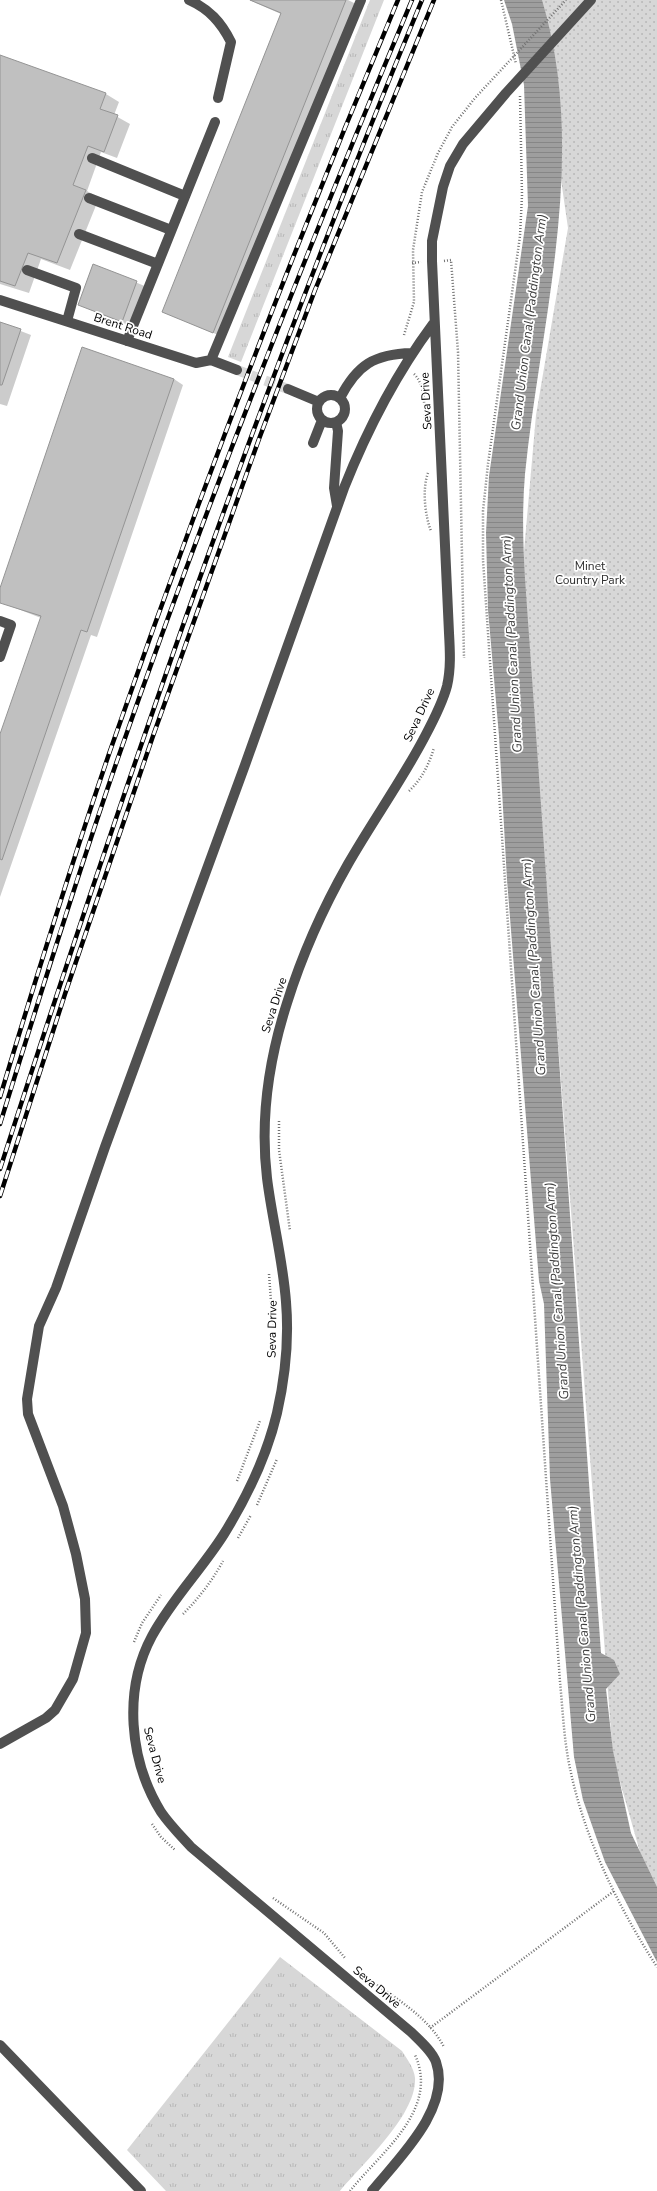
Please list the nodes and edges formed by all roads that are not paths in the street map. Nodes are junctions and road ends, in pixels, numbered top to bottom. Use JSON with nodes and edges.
{"nodes":[{"id":1,"x":189,"y":0,"type":"edge"},
{"id":2,"x":591,"y":0,"type":"edge"},
{"id":3,"x":360,"y":1,"type":"edge"},
{"id":4,"x":218,"y":98,"type":"dead end"},
{"id":5,"x":215,"y":122,"type":"dead end"},
{"id":6,"x":92,"y":158,"type":"dead end"},
{"id":7,"x":185,"y":196,"type":"junction"},
{"id":8,"x":89,"y":198,"type":"dead end"},
{"id":9,"x":172,"y":230,"type":"junction"},
{"id":10,"x":78,"y":234,"type":"dead end"},
{"id":11,"x":158,"y":264,"type":"junction"},
{"id":12,"x":27,"y":270,"type":"dead end"},
{"id":13,"x":0,"y":300,"type":"edge"},
{"id":14,"x":67,"y":321,"type":"junction"},
{"id":15,"x":434,"y":324,"type":"junction"},
{"id":16,"x":127,"y":341,"type":"junction"},
{"id":17,"x":412,"y":353,"type":"junction"},
{"id":18,"x":211,"y":360,"type":"junction"},
{"id":19,"x":237,"y":370,"type":"tunnel mouth"},
{"id":20,"x":288,"y":389,"type":"tunnel mouth"},
{"id":21,"x":340,"y":398,"type":"junction"},
{"id":22,"x":319,"y":402,"type":"junction"},
{"id":23,"x":322,"y":420,"type":"junction"},
{"id":24,"x":336,"y":422,"type":"junction"},
{"id":25,"x":313,"y":443,"type":"dead end"},
{"id":26,"x":337,"y":509,"type":"junction"},
{"id":27,"x":0,"y":621,"type":"edge"},
{"id":28,"x":0,"y":657,"type":"edge"},
{"id":29,"x":0,"y":1744,"type":"edge"},
{"id":30,"x":0,"y":2045,"type":"edge"},
{"id":31,"x":141,"y":2191,"type":"edge"},
{"id":32,"x":372,"y":2191,"type":"edge"}],
"edges":[{"from":1,"to":4,"type":"street"},
{"from":2,"to":15,"type":"street","name":"Seva Drive"},
{"from":3,"to":18,"type":"street"},
{"from":5,"to":7,"type":"street"},
{"from":6,"to":7,"type":"street"},
{"from":7,"to":9,"type":"street"},
{"from":8,"to":9,"type":"street"},
{"from":9,"to":11,"type":"street"},
{"from":10,"to":11,"type":"street"},
{"from":11,"to":16,"type":"street"},
{"from":12,"to":14,"type":"street"},
{"from":13,"to":14,"type":"street","name":"Brent Road"},
{"from":14,"to":16,"type":"street","name":"Brent Road"},
{"from":15,"to":17,"type":"street"},
{"from":15,"to":32,"type":"street","name":"Seva Drive"},
{"from":16,"to":18,"type":"street","name":"Brent Road"},
{"from":17,"to":21,"type":"street"},
{"from":17,"to":26,"type":"street"},
{"from":18,"to":19,"type":"street","name":"Brent Road"},
{"from":20,"to":22,"type":"street"},
{"from":21,"to":22,"type":"street"},
{"from":21,"to":24,"type":"street"},
{"from":22,"to":23,"type":"street"},
{"from":23,"to":24,"type":"street"},
{"from":23,"to":25,"type":"street"},
{"from":24,"to":26,"type":"street"},
{"from":26,"to":29,"type":"street"},
{"from":27,"to":28,"type":"street"},
{"from":30,"to":31,"type":"street"}]}
